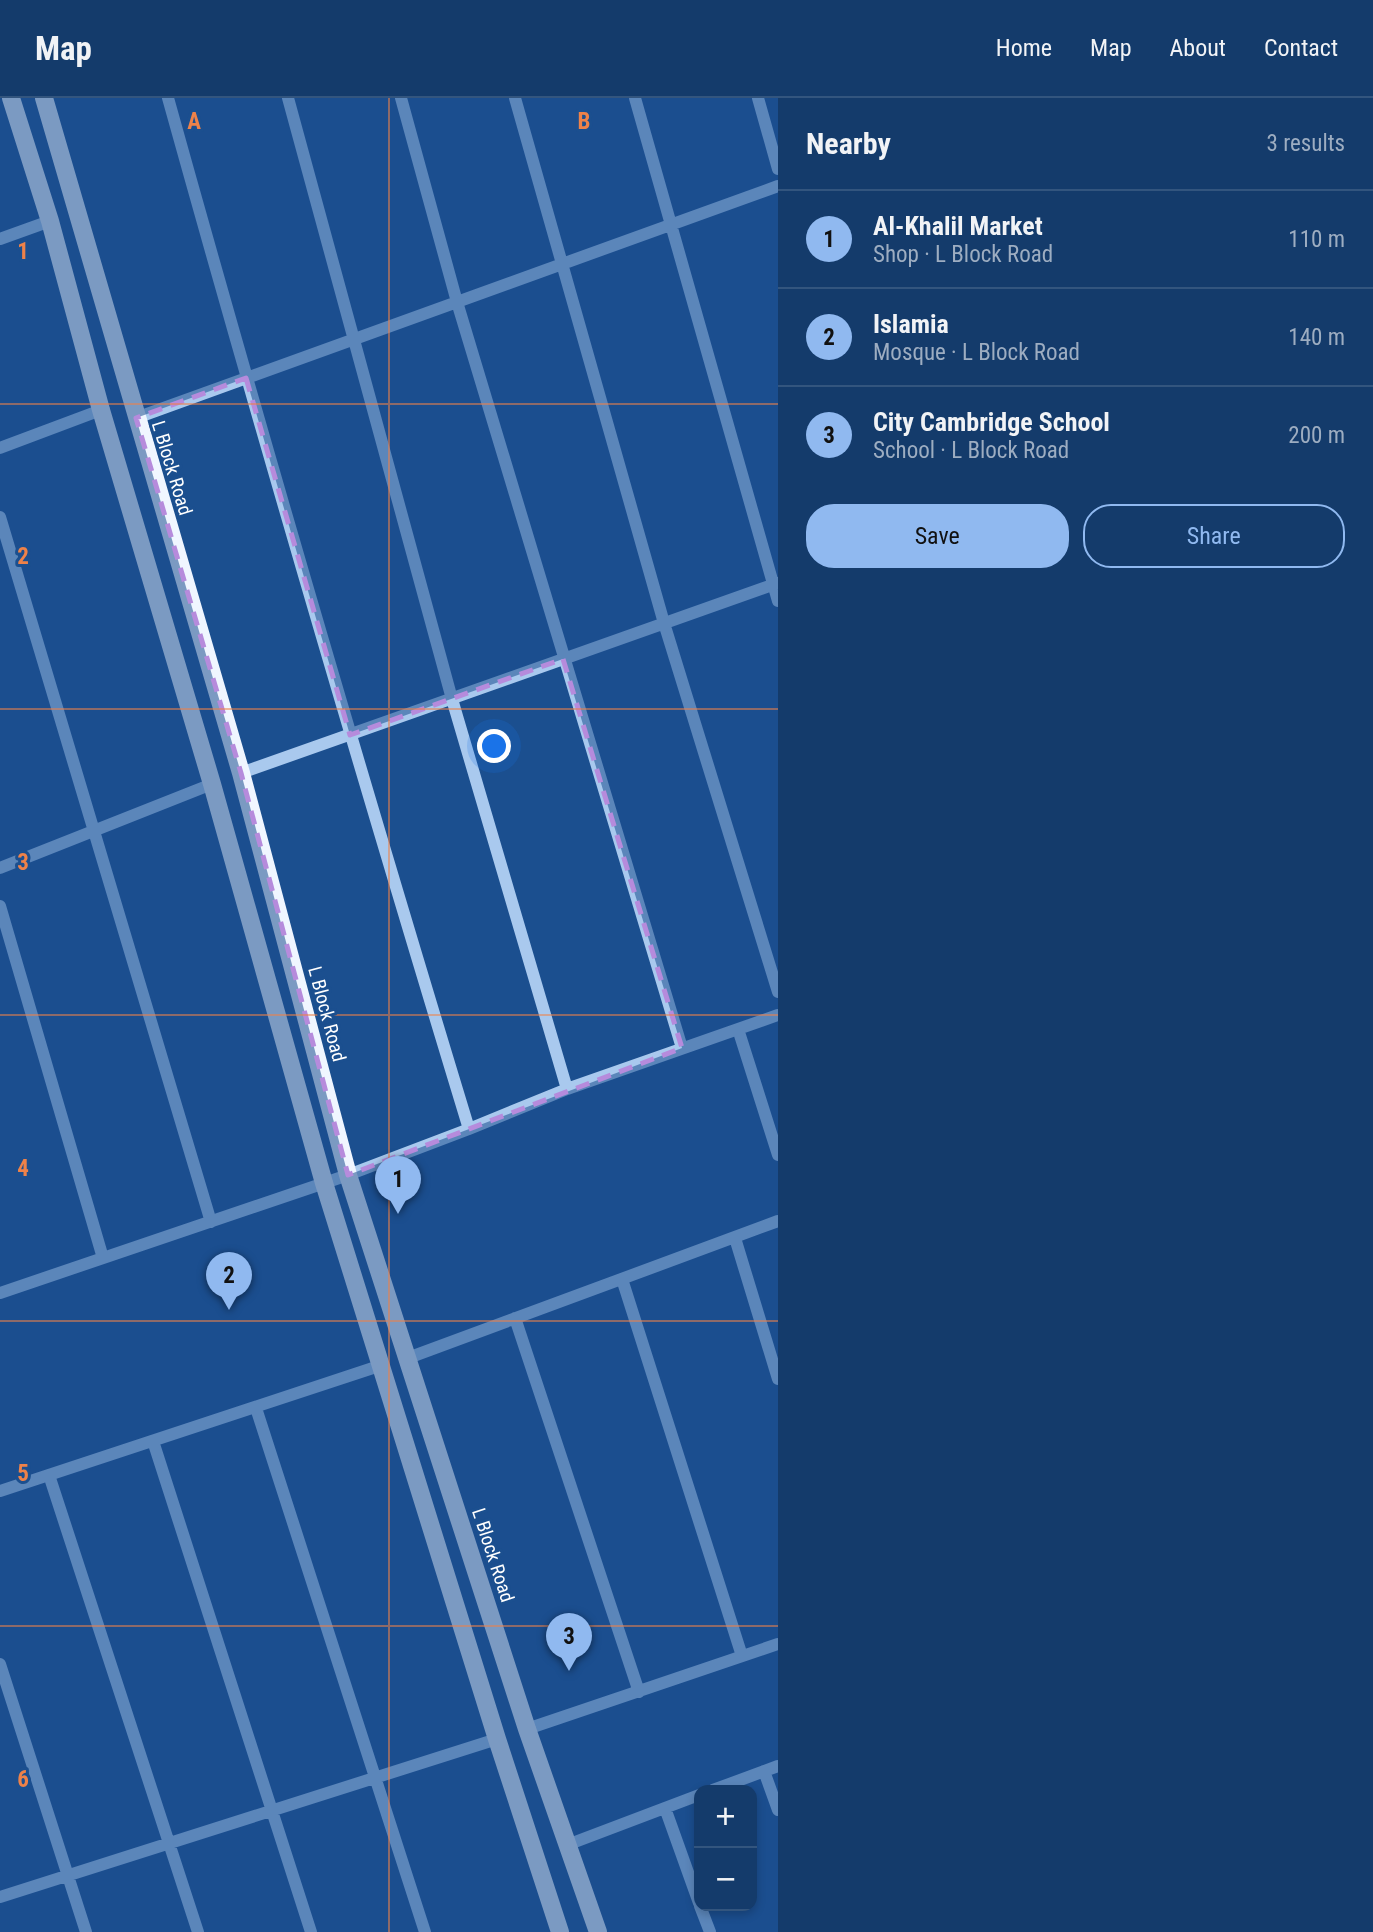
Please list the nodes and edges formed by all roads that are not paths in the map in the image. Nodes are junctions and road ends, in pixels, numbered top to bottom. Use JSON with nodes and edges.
{"nodes":[{"id":1,"x":11,"y":98,"type":"edge"},
{"id":2,"x":44,"y":98,"type":"edge"},
{"id":3,"x":168,"y":98,"type":"edge"},
{"id":4,"x":288,"y":98,"type":"edge"},
{"id":5,"x":401,"y":98,"type":"edge"},
{"id":6,"x":514,"y":98,"type":"edge"},
{"id":7,"x":635,"y":98,"type":"edge"},
{"id":8,"x":758,"y":98,"type":"edge"},
{"id":9,"x":778,"y":169,"type":"edge"},
{"id":10,"x":778,"y":186,"type":"edge"},
{"id":11,"x":50,"y":220,"type":"junction"},
{"id":12,"x":671,"y":224,"type":"junction"},
{"id":13,"x":0,"y":239,"type":"edge"},
{"id":14,"x":561,"y":264,"type":"junction"},
{"id":15,"x":457,"y":302,"type":"junction"},
{"id":16,"x":355,"y":339,"type":"junction"},
{"id":17,"x":246,"y":378,"type":"junction"},
{"id":18,"x":101,"y":410,"type":"junction"},
{"id":19,"x":135,"y":418,"type":"junction"},
{"id":20,"x":0,"y":448,"type":"edge"},
{"id":21,"x":0,"y":517,"type":"edge"},
{"id":22,"x":775,"y":584,"type":"edge"},
{"id":23,"x":778,"y":601,"type":"edge"},
{"id":24,"x":664,"y":623,"type":"junction"},
{"id":25,"x":563,"y":659,"type":"junction"},
{"id":26,"x":452,"y":699,"type":"junction"},
{"id":27,"x":350,"y":735,"type":"junction"},
{"id":28,"x":242,"y":773,"type":"junction"},
{"id":29,"x":212,"y":784,"type":"junction"},
{"id":30,"x":95,"y":831,"type":"junction"},
{"id":31,"x":0,"y":869,"type":"edge"},
{"id":32,"x":0,"y":906,"type":"edge"},
{"id":33,"x":778,"y":992,"type":"edge"},
{"id":34,"x":778,"y":1015,"type":"edge"},
{"id":35,"x":738,"y":1029,"type":"junction"},
{"id":36,"x":682,"y":1048,"type":"junction"},
{"id":37,"x":567,"y":1089,"type":"junction"},
{"id":38,"x":469,"y":1129,"type":"junction"},
{"id":39,"x":778,"y":1155,"type":"edge"},
{"id":40,"x":348,"y":1175,"type":"junction"},
{"id":41,"x":324,"y":1183,"type":"junction"},
{"id":42,"x":211,"y":1222,"type":"junction"},
{"id":43,"x":778,"y":1222,"type":"edge"},
{"id":44,"x":735,"y":1238,"type":"junction"},
{"id":45,"x":103,"y":1258,"type":"junction"},
{"id":46,"x":622,"y":1279,"type":"junction"},
{"id":47,"x":0,"y":1293,"type":"edge"},
{"id":48,"x":515,"y":1318,"type":"junction"},
{"id":49,"x":408,"y":1358,"type":"junction"},
{"id":50,"x":379,"y":1366,"type":"junction"},
{"id":51,"x":778,"y":1379,"type":"edge"},
{"id":52,"x":256,"y":1408,"type":"junction"},
{"id":53,"x":153,"y":1441,"type":"junction"},
{"id":54,"x":49,"y":1475,"type":"junction"},
{"id":55,"x":0,"y":1491,"type":"edge"},
{"id":56,"x":778,"y":1644,"type":"edge"},
{"id":57,"x":742,"y":1657,"type":"junction"},
{"id":58,"x":0,"y":1664,"type":"edge"},
{"id":59,"x":639,"y":1692,"type":"junction"},
{"id":60,"x":527,"y":1729,"type":"junction"},
{"id":61,"x":497,"y":1740,"type":"junction"},
{"id":62,"x":778,"y":1766,"type":"edge"},
{"id":63,"x":764,"y":1771,"type":"junction"},
{"id":64,"x":375,"y":1778,"type":"junction"},
{"id":65,"x":726,"y":1785,"type":"edge"},
{"id":66,"x":694,"y":1797,"type":"edge"},
{"id":67,"x":665,"y":1808,"type":"junction"},
{"id":68,"x":778,"y":1810,"type":"edge"},
{"id":69,"x":273,"y":1811,"type":"junction"},
{"id":70,"x":169,"y":1844,"type":"junction"},
{"id":71,"x":567,"y":1845,"type":"junction"},
{"id":72,"x":68,"y":1876,"type":"junction"},
{"id":73,"x":694,"y":1888,"type":"edge"},
{"id":74,"x":0,"y":1897,"type":"edge"},
{"id":75,"x":702,"y":1911,"type":"edge"},
{"id":76,"x":86,"y":1932,"type":"edge"},
{"id":77,"x":198,"y":1932,"type":"edge"},
{"id":78,"x":312,"y":1932,"type":"edge"},
{"id":79,"x":425,"y":1932,"type":"edge"},
{"id":80,"x":560,"y":1932,"type":"edge"},
{"id":81,"x":598,"y":1932,"type":"edge"},
{"id":82,"x":710,"y":1932,"type":"edge"}],
"edges":[{"from":1,"to":11,"type":"main road"},
{"from":2,"to":19,"type":"main road","name":"L Block Road"},
{"from":3,"to":17,"type":"street"},
{"from":4,"to":16,"type":"street"},
{"from":5,"to":15,"type":"street"},
{"from":6,"to":14,"type":"street"},
{"from":7,"to":12,"type":"street"},
{"from":8,"to":9,"type":"street"},
{"from":10,"to":12,"type":"street"},
{"from":11,"to":13,"type":"street"},
{"from":11,"to":18,"type":"main road"},
{"from":12,"to":14,"type":"street"},
{"from":12,"to":22,"type":"street"},
{"from":14,"to":15,"type":"street"},
{"from":14,"to":24,"type":"street"},
{"from":15,"to":16,"type":"street"},
{"from":15,"to":25,"type":"street"},
{"from":16,"to":17,"type":"street"},
{"from":16,"to":26,"type":"street"},
{"from":17,"to":19,"type":"street"},
{"from":17,"to":27,"type":"street"},
{"from":18,"to":20,"type":"street"},
{"from":18,"to":29,"type":"main road"},
{"from":19,"to":28,"type":"main road","name":"L Block Road"},
{"from":21,"to":30,"type":"street"},
{"from":22,"to":23,"type":"street"},
{"from":22,"to":24,"type":"street"},
{"from":24,"to":25,"type":"street"},
{"from":24,"to":33,"type":"street"},
{"from":25,"to":26,"type":"street"},
{"from":25,"to":36,"type":"street"},
{"from":26,"to":27,"type":"street"},
{"from":26,"to":37,"type":"street"},
{"from":27,"to":28,"type":"street"},
{"from":27,"to":38,"type":"street"},
{"from":28,"to":40,"type":"main road","name":"L Block Road"},
{"from":29,"to":30,"type":"street"},
{"from":29,"to":41,"type":"main road"},
{"from":30,"to":31,"type":"street"},
{"from":30,"to":42,"type":"street"},
{"from":32,"to":45,"type":"street"},
{"from":34,"to":35,"type":"street"},
{"from":35,"to":36,"type":"street"},
{"from":35,"to":39,"type":"street"},
{"from":36,"to":37,"type":"street"},
{"from":37,"to":38,"type":"street"},
{"from":38,"to":40,"type":"street"},
{"from":40,"to":41,"type":"street"},
{"from":40,"to":49,"type":"main road","name":"L Block Road"},
{"from":41,"to":42,"type":"street"},
{"from":41,"to":50,"type":"main road"},
{"from":42,"to":45,"type":"street"},
{"from":43,"to":44,"type":"street"},
{"from":44,"to":46,"type":"street"},
{"from":44,"to":51,"type":"street"},
{"from":45,"to":47,"type":"street"},
{"from":46,"to":48,"type":"street"},
{"from":46,"to":57,"type":"street"},
{"from":48,"to":49,"type":"street"},
{"from":48,"to":59,"type":"street"},
{"from":49,"to":60,"type":"main road","name":"L Block Road"},
{"from":50,"to":52,"type":"street"},
{"from":50,"to":61,"type":"main road"},
{"from":52,"to":53,"type":"street"},
{"from":52,"to":64,"type":"street"},
{"from":53,"to":54,"type":"street"},
{"from":53,"to":69,"type":"street"},
{"from":54,"to":55,"type":"street"},
{"from":54,"to":70,"type":"street"},
{"from":56,"to":57,"type":"street"},
{"from":57,"to":59,"type":"street"},
{"from":58,"to":72,"type":"street"},
{"from":59,"to":60,"type":"street"},
{"from":60,"to":71,"type":"main road","name":"L Block Road"},
{"from":61,"to":64,"type":"street"},
{"from":61,"to":80,"type":"main road"},
{"from":62,"to":63,"type":"street"},
{"from":63,"to":65,"type":"street"},
{"from":63,"to":68,"type":"street"},
{"from":64,"to":69,"type":"street"},
{"from":64,"to":79,"type":"street"},
{"from":66,"to":67,"type":"street"},
{"from":67,"to":71,"type":"street"},
{"from":67,"to":73,"type":"street"},
{"from":69,"to":70,"type":"street"},
{"from":69,"to":78,"type":"street"},
{"from":70,"to":72,"type":"street"},
{"from":70,"to":77,"type":"street"},
{"from":71,"to":81,"type":"main road","name":"L Block Road"},
{"from":72,"to":74,"type":"street"},
{"from":72,"to":76,"type":"street"},
{"from":75,"to":82,"type":"street"}]}
